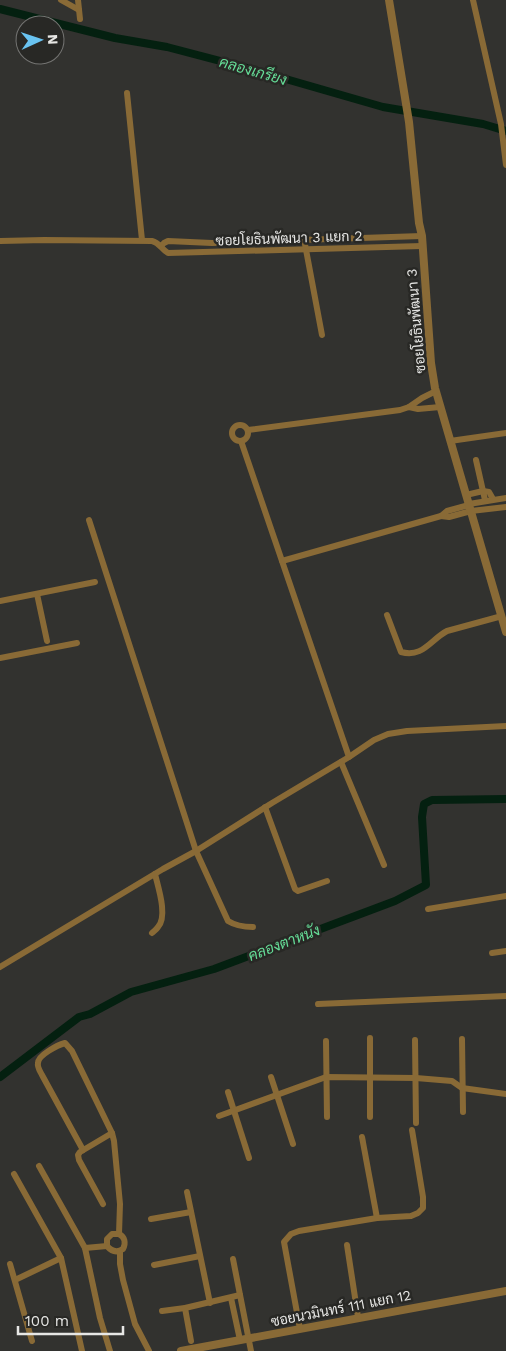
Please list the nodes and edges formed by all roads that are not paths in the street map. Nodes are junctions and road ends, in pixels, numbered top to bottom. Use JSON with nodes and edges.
{"nodes":[{"id":1,"x":61,"y":0,"type":"edge"},
{"id":2,"x":78,"y":0,"type":"edge"},
{"id":3,"x":389,"y":0,"type":"edge"},
{"id":4,"x":473,"y":0,"type":"edge"},
{"id":5,"x":79,"y":10,"type":"junction"},
{"id":6,"x":80,"y":19,"type":"dead end"},
{"id":7,"x":127,"y":93,"type":"dead end"},
{"id":8,"x":506,"y":165,"type":"edge"},
{"id":9,"x":422,"y":236,"type":"junction"},
{"id":10,"x":304,"y":239,"type":"junction"},
{"id":11,"x":0,"y":240,"type":"edge"},
{"id":12,"x":142,"y":240,"type":"junction"},
{"id":13,"x":161,"y":246,"type":"junction"},
{"id":14,"x":422,"y":246,"type":"junction"},
{"id":15,"x":306,"y":249,"type":"junction"},
{"id":16,"x":322,"y":335,"type":"dead end"},
{"id":17,"x":436,"y":391,"type":"junction"},
{"id":18,"x":409,"y":407,"type":"junction"},
{"id":19,"x":440,"y":407,"type":"junction"},
{"id":20,"x":248,"y":430,"type":"junction"},
{"id":21,"x":506,"y":433,"type":"edge"},
{"id":22,"x":241,"y":441,"type":"junction"},
{"id":23,"x":450,"y":442,"type":"junction"},
{"id":24,"x":476,"y":460,"type":"dead end"},
{"id":25,"x":483,"y":491,"type":"junction"},
{"id":26,"x":506,"y":498,"type":"edge"},
{"id":27,"x":493,"y":499,"type":"junction"},
{"id":28,"x":485,"y":500,"type":"junction"},
{"id":29,"x":469,"y":504,"type":"junction"},
{"id":30,"x":506,"y":508,"type":"edge"},
{"id":31,"x":89,"y":520,"type":"dead end"},
{"id":32,"x":282,"y":561,"type":"junction"},
{"id":33,"x":95,"y":582,"type":"dead end"},
{"id":34,"x":37,"y":594,"type":"junction"},
{"id":35,"x":0,"y":601,"type":"edge"},
{"id":36,"x":502,"y":611,"type":"edge"},
{"id":37,"x":387,"y":615,"type":"dead end"},
{"id":38,"x":506,"y":632,"type":"edge"},
{"id":39,"x":47,"y":641,"type":"dead end"},
{"id":40,"x":77,"y":643,"type":"dead end"},
{"id":41,"x":0,"y":658,"type":"edge"},
{"id":42,"x":506,"y":726,"type":"edge"},
{"id":43,"x":349,"y":758,"type":"junction"},
{"id":44,"x":341,"y":762,"type":"junction"},
{"id":45,"x":265,"y":807,"type":"junction"},
{"id":46,"x":196,"y":851,"type":"junction"},
{"id":47,"x":384,"y":865,"type":"dead end"},
{"id":48,"x":155,"y":874,"type":"junction"},
{"id":49,"x":327,"y":881,"type":"dead end"},
{"id":50,"x":506,"y":896,"type":"edge"},
{"id":51,"x":428,"y":909,"type":"dead end"},
{"id":52,"x":253,"y":927,"type":"dead end"},
{"id":53,"x":152,"y":933,"type":"dead end"},
{"id":54,"x":506,"y":951,"type":"edge"},
{"id":55,"x":492,"y":953,"type":"dead end"},
{"id":56,"x":0,"y":967,"type":"edge"},
{"id":57,"x":506,"y":996,"type":"edge"},
{"id":58,"x":318,"y":1004,"type":"dead end"},
{"id":59,"x":370,"y":1038,"type":"dead end"},
{"id":60,"x":415,"y":1040,"type":"dead end"},
{"id":61,"x":462,"y":1040,"type":"dead end"},
{"id":62,"x":326,"y":1041,"type":"dead end"},
{"id":63,"x":271,"y":1077,"type":"dead end"},
{"id":64,"x":326,"y":1077,"type":"junction"},
{"id":65,"x":370,"y":1078,"type":"junction"},
{"id":66,"x":416,"y":1078,"type":"junction"},
{"id":67,"x":462,"y":1088,"type":"junction"},
{"id":68,"x":228,"y":1092,"type":"dead end"},
{"id":69,"x":506,"y":1094,"type":"edge"},
{"id":70,"x":278,"y":1095,"type":"junction"},
{"id":71,"x":234,"y":1111,"type":"junction"},
{"id":72,"x":463,"y":1112,"type":"dead end"},
{"id":73,"x":219,"y":1116,"type":"dead end"},
{"id":74,"x":327,"y":1116,"type":"dead end"},
{"id":75,"x":370,"y":1117,"type":"dead end"},
{"id":76,"x":416,"y":1123,"type":"dead end"},
{"id":77,"x":412,"y":1130,"type":"dead end"},
{"id":78,"x":112,"y":1134,"type":"junction"},
{"id":79,"x":362,"y":1137,"type":"dead end"},
{"id":80,"x":293,"y":1144,"type":"dead end"},
{"id":81,"x":83,"y":1150,"type":"junction"},
{"id":82,"x":249,"y":1158,"type":"dead end"},
{"id":83,"x":39,"y":1166,"type":"dead end"},
{"id":84,"x":14,"y":1174,"type":"dead end"},
{"id":85,"x":187,"y":1192,"type":"dead end"},
{"id":86,"x":103,"y":1204,"type":"dead end"},
{"id":87,"x":191,"y":1212,"type":"junction"},
{"id":88,"x":377,"y":1218,"type":"junction"},
{"id":89,"x":151,"y":1219,"type":"dead end"},
{"id":90,"x":119,"y":1234,"type":"junction"},
{"id":91,"x":347,"y":1245,"type":"dead end"},
{"id":92,"x":107,"y":1246,"type":"junction"},
{"id":93,"x":85,"y":1248,"type":"junction"},
{"id":94,"x":120,"y":1251,"type":"junction"},
{"id":95,"x":200,"y":1256,"type":"junction"},
{"id":96,"x":61,"y":1258,"type":"junction"},
{"id":97,"x":233,"y":1259,"type":"dead end"},
{"id":98,"x":10,"y":1264,"type":"dead end"},
{"id":99,"x":154,"y":1265,"type":"dead end"},
{"id":100,"x":15,"y":1280,"type":"junction"},
{"id":101,"x":506,"y":1290,"type":"edge"},
{"id":102,"x":240,"y":1295,"type":"junction"},
{"id":103,"x":231,"y":1298,"type":"junction"},
{"id":104,"x":210,"y":1303,"type":"junction"},
{"id":105,"x":185,"y":1308,"type":"junction"},
{"id":106,"x":162,"y":1311,"type":"dead end"},
{"id":107,"x":358,"y":1317,"type":"junction"},
{"id":108,"x":300,"y":1329,"type":"junction"},
{"id":109,"x":250,"y":1339,"type":"junction"},
{"id":110,"x":240,"y":1340,"type":"junction"},
{"id":111,"x":32,"y":1341,"type":"dead end"},
{"id":112,"x":191,"y":1341,"type":"dead end"},
{"id":113,"x":82,"y":1351,"type":"edge"},
{"id":114,"x":110,"y":1351,"type":"edge"},
{"id":115,"x":149,"y":1351,"type":"edge"},
{"id":116,"x":181,"y":1351,"type":"edge"},
{"id":117,"x":251,"y":1351,"type":"edge"}],
"edges":[{"from":1,"to":5,"type":"street"},
{"from":2,"to":5,"type":"street"},
{"from":3,"to":9,"type":"street","name":"ซอยโยธินพัฒนา 3"},
{"from":4,"to":8,"type":"street"},
{"from":5,"to":6,"type":"street"},
{"from":7,"to":12,"type":"street"},
{"from":9,"to":10,"type":"street","name":"ซอยโยธินพัฒนา 3 แยก 2"},
{"from":9,"to":14,"type":"street","name":"ซอยโยธินพัฒนา 3"},
{"from":10,"to":13,"type":"street","name":"ซอยโยธินพัฒนา 3 แยก 2"},
{"from":10,"to":15,"type":"street"},
{"from":11,"to":12,"type":"street","name":"ซอยโยธินพัฒนา 3 แยก 2"},
{"from":12,"to":13,"type":"street","name":"ซอยโยธินพัฒนา 3 แยก 2"},
{"from":13,"to":15,"type":"street","name":"ซอยโยธินพัฒนา 3 แยก 2"},
{"from":14,"to":15,"type":"street","name":"ซอยโยธินพัฒนา 3 แยก 2"},
{"from":14,"to":17,"type":"street","name":"ซอยโยธินพัฒนา 3"},
{"from":15,"to":16,"type":"street"},
{"from":17,"to":18,"type":"street"},
{"from":17,"to":19,"type":"street","name":"ซอยโยธินพัฒนา 3"},
{"from":18,"to":19,"type":"street"},
{"from":18,"to":20,"type":"street"},
{"from":19,"to":23,"type":"street","name":"ซอยโยธินพัฒนา 3"},
{"from":20,"to":22,"type":"street"},
{"from":20,"to":22,"type":"street"},
{"from":21,"to":23,"type":"street"},
{"from":22,"to":32,"type":"street"},
{"from":23,"to":29,"type":"street","name":"ซอยโยธินพัฒนา 3"},
{"from":24,"to":25,"type":"street"},
{"from":25,"to":27,"type":"street"},
{"from":25,"to":28,"type":"street"},
{"from":25,"to":29,"type":"street"},
{"from":26,"to":27,"type":"street"},
{"from":27,"to":28,"type":"street"},
{"from":28,"to":29,"type":"street"},
{"from":29,"to":30,"type":"street"},
{"from":29,"to":32,"type":"street"},
{"from":29,"to":36,"type":"street","name":"ซอยโยธินพัฒนา 3"},
{"from":31,"to":46,"type":"street"},
{"from":32,"to":43,"type":"street"},
{"from":33,"to":34,"type":"street"},
{"from":34,"to":35,"type":"street"},
{"from":34,"to":39,"type":"street"},
{"from":36,"to":37,"type":"street"},
{"from":36,"to":38,"type":"street","name":"ซอยโยธินพัฒนา 3"},
{"from":40,"to":41,"type":"street"},
{"from":42,"to":43,"type":"street"},
{"from":43,"to":44,"type":"street"},
{"from":44,"to":45,"type":"street"},
{"from":44,"to":47,"type":"street"},
{"from":45,"to":46,"type":"street"},
{"from":45,"to":49,"type":"street"},
{"from":46,"to":48,"type":"street"},
{"from":46,"to":52,"type":"street"},
{"from":48,"to":53,"type":"street"},
{"from":48,"to":56,"type":"street"},
{"from":50,"to":51,"type":"street"},
{"from":54,"to":55,"type":"street"},
{"from":57,"to":58,"type":"street"},
{"from":59,"to":65,"type":"street"},
{"from":60,"to":66,"type":"street"},
{"from":61,"to":67,"type":"street"},
{"from":62,"to":64,"type":"street"},
{"from":63,"to":70,"type":"street"},
{"from":64,"to":65,"type":"street"},
{"from":64,"to":70,"type":"street"},
{"from":64,"to":74,"type":"street"},
{"from":65,"to":66,"type":"street"},
{"from":65,"to":75,"type":"street"},
{"from":66,"to":67,"type":"street"},
{"from":66,"to":76,"type":"street"},
{"from":67,"to":69,"type":"street"},
{"from":67,"to":72,"type":"street"},
{"from":68,"to":71,"type":"street"},
{"from":70,"to":71,"type":"street"},
{"from":70,"to":80,"type":"street"},
{"from":71,"to":73,"type":"street"},
{"from":71,"to":82,"type":"street"},
{"from":77,"to":88,"type":"street"},
{"from":78,"to":81,"type":"street"},
{"from":78,"to":81,"type":"street"},
{"from":78,"to":90,"type":"street"},
{"from":79,"to":88,"type":"street"},
{"from":81,"to":86,"type":"street"},
{"from":83,"to":93,"type":"street"},
{"from":84,"to":96,"type":"street"},
{"from":85,"to":87,"type":"street"},
{"from":87,"to":89,"type":"street"},
{"from":87,"to":95,"type":"street"},
{"from":88,"to":108,"type":"street"},
{"from":90,"to":92,"type":"street"},
{"from":90,"to":94,"type":"street"},
{"from":91,"to":107,"type":"street"},
{"from":92,"to":93,"type":"street"},
{"from":92,"to":94,"type":"street"},
{"from":93,"to":114,"type":"street"},
{"from":94,"to":115,"type":"street"},
{"from":95,"to":99,"type":"street"},
{"from":95,"to":104,"type":"street"},
{"from":96,"to":100,"type":"street"},
{"from":96,"to":113,"type":"street"},
{"from":97,"to":102,"type":"street"},
{"from":98,"to":100,"type":"street"},
{"from":100,"to":111,"type":"street"},
{"from":101,"to":107,"type":"street","name":"ซอยนวมินทร์ 111 แยก 12"},
{"from":102,"to":103,"type":"street"},
{"from":102,"to":109,"type":"street"},
{"from":103,"to":104,"type":"street"},
{"from":103,"to":110,"type":"street"},
{"from":104,"to":105,"type":"street"},
{"from":105,"to":106,"type":"street"},
{"from":105,"to":112,"type":"street"},
{"from":107,"to":108,"type":"street","name":"ซอยนวมินทร์ 111 แยก 12"},
{"from":108,"to":109,"type":"street","name":"ซอยนวมินทร์ 111 แยก 12"},
{"from":109,"to":110,"type":"street","name":"ซอยนวมินทร์ 111 แยก 12"},
{"from":109,"to":117,"type":"street"},
{"from":110,"to":116,"type":"street","name":"ซอยนวมินทร์ 111 แยก 12"}]}
